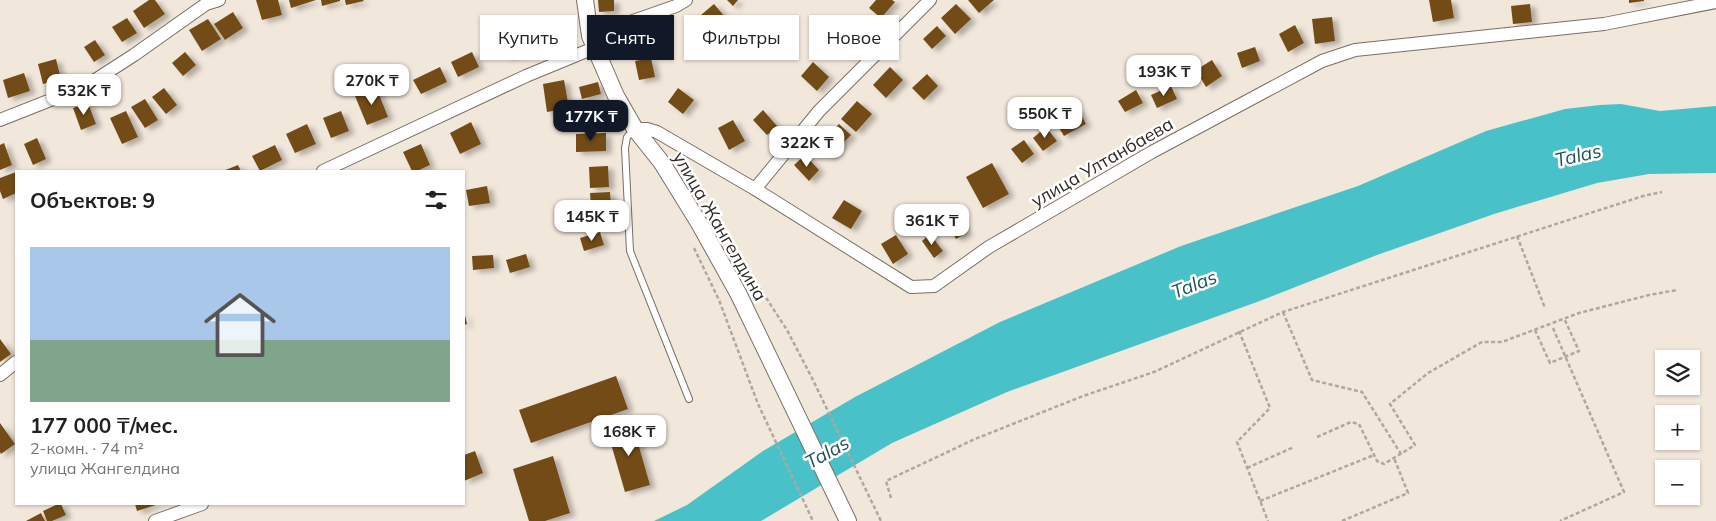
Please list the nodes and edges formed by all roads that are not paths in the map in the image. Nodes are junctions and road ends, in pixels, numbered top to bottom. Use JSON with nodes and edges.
{"nodes":[{"id":1,"x":219,"y":0,"type":"edge"},
{"id":2,"x":585,"y":0,"type":"edge"},
{"id":3,"x":686,"y":0,"type":"edge"},
{"id":4,"x":930,"y":0,"type":"edge"},
{"id":5,"x":1716,"y":2,"type":"edge"},
{"id":6,"x":588,"y":15,"type":"edge"},
{"id":7,"x":655,"y":15,"type":"edge"},
{"id":8,"x":587,"y":45,"type":"edge"},
{"id":9,"x":600,"y":60,"type":"edge"},
{"id":10,"x":0,"y":120,"type":"edge"},
{"id":11,"x":635,"y":129,"type":"junction"},
{"id":12,"x":325,"y":170,"type":"edge"},
{"id":13,"x":756,"y":189,"type":"junction"},
{"id":14,"x":15,"y":363,"type":"edge"},
{"id":15,"x":0,"y":375,"type":"edge"},
{"id":16,"x":689,"y":399,"type":"dead end"},
{"id":17,"x":199,"y":505,"type":"edge"},
{"id":18,"x":155,"y":521,"type":"edge"},
{"id":19,"x":848,"y":521,"type":"edge"}],
"edges":[{"from":1,"to":10,"type":"street"},
{"from":2,"to":6,"type":"street","name":"улица Жангелдина"},
{"from":3,"to":7,"type":"street"},
{"from":4,"to":13,"type":"street"},
{"from":5,"to":13,"type":"street","name":"улица Ултанбаева"},
{"from":8,"to":12,"type":"street"},
{"from":9,"to":11,"type":"street","name":"улица Жангелдина"},
{"from":11,"to":13,"type":"street","name":"улица Ултанбаева"},
{"from":11,"to":16,"type":"lane"},
{"from":11,"to":19,"type":"street","name":"улица Жангелдина"},
{"from":14,"to":15,"type":"street"},
{"from":17,"to":18,"type":"street"}]}
